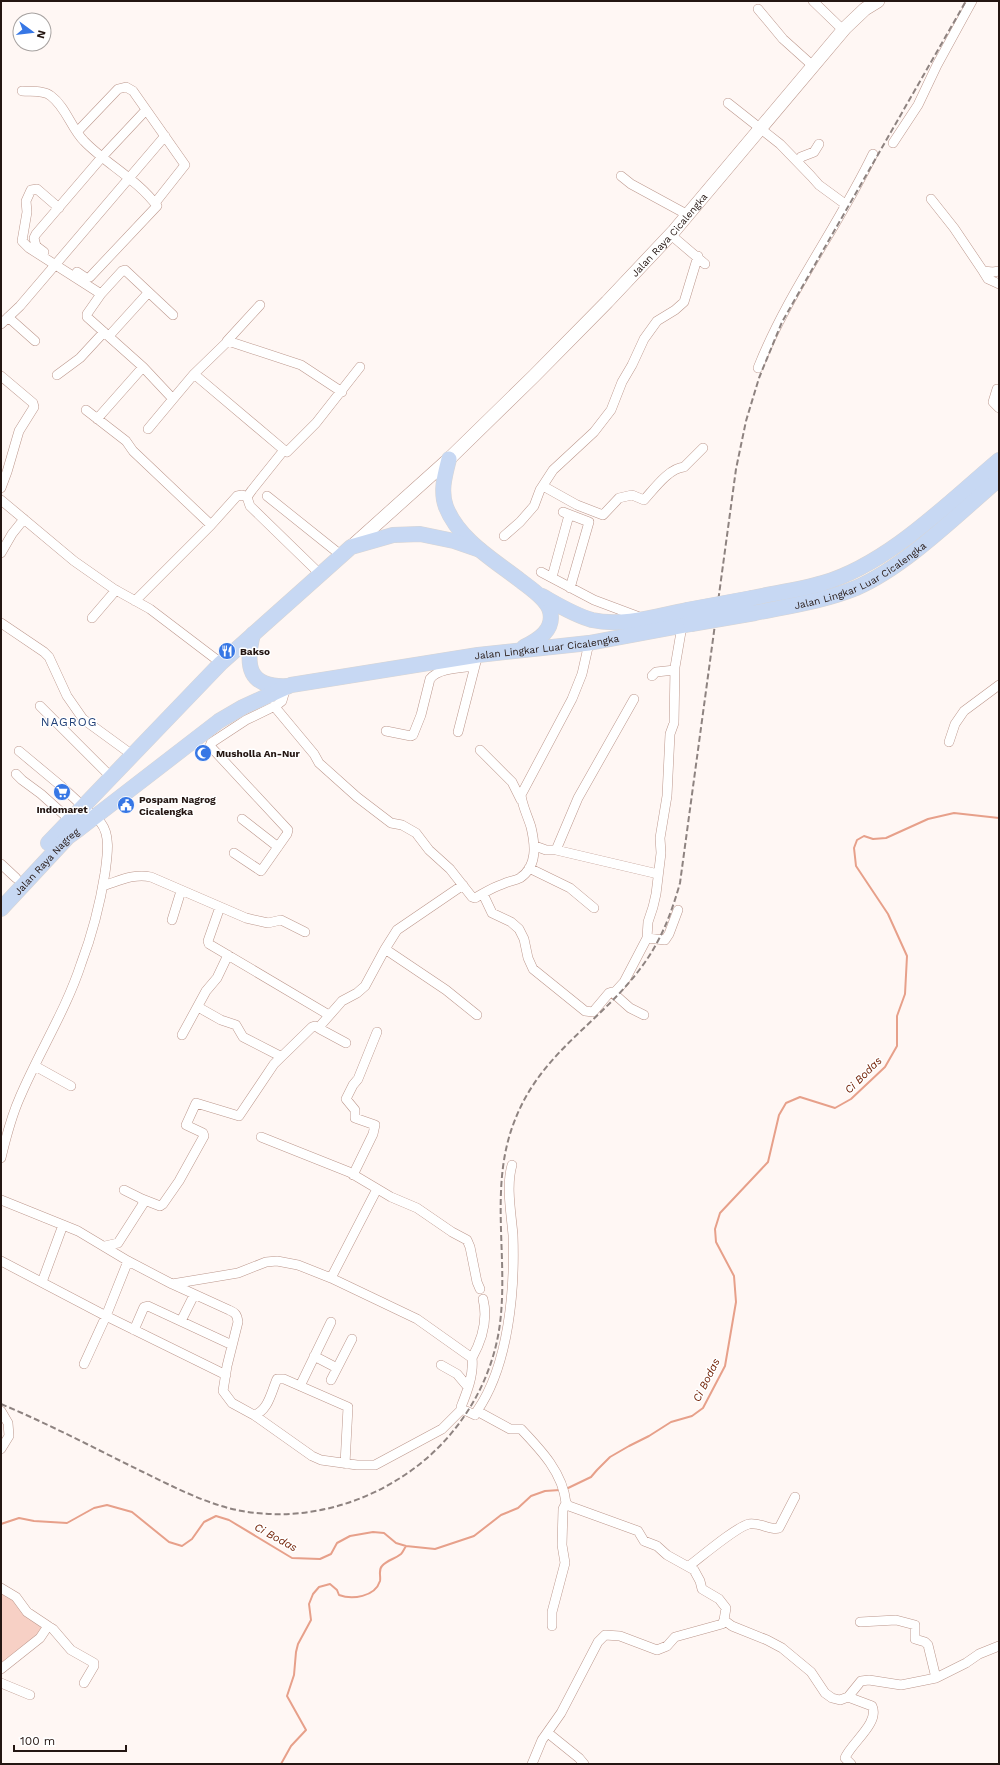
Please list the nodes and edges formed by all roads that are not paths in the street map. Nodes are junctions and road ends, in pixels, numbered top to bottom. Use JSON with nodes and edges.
{"nodes":[{"id":1,"x":813,"y":1,"type":"edge"},
{"id":2,"x":878,"y":1,"type":"edge"},
{"id":3,"x":972,"y":1,"type":"edge"},
{"id":4,"x":758,"y":9,"type":"dead end"},
{"id":5,"x":843,"y":30,"type":"junction"},
{"id":6,"x":813,"y":66,"type":"junction"},
{"id":7,"x":22,"y":91,"type":"dead end"},
{"id":8,"x":728,"y":103,"type":"dead end"},
{"id":9,"x":146,"y":110,"type":"junction"},
{"id":10,"x":761,"y":128,"type":"junction"},
{"id":11,"x":77,"y":132,"type":"junction"},
{"id":12,"x":165,"y":136,"type":"junction"},
{"id":13,"x":893,"y":143,"type":"dead end"},
{"id":14,"x":819,"y":144,"type":"dead end"},
{"id":15,"x":872,"y":154,"type":"dead end"},
{"id":16,"x":102,"y":157,"type":"junction"},
{"id":17,"x":798,"y":162,"type":"junction"},
{"id":18,"x":621,"y":176,"type":"dead end"},
{"id":19,"x":129,"y":177,"type":"junction"},
{"id":20,"x":931,"y":199,"type":"dead end"},
{"id":21,"x":155,"y":203,"type":"junction"},
{"id":22,"x":845,"y":204,"type":"junction"},
{"id":23,"x":59,"y":208,"type":"junction"},
{"id":24,"x":688,"y":215,"type":"junction"},
{"id":25,"x":671,"y":235,"type":"junction"},
{"id":26,"x":698,"y":256,"type":"junction"},
{"id":27,"x":56,"y":262,"type":"junction"},
{"id":28,"x":705,"y":264,"type":"dead end"},
{"id":29,"x":983,"y":271,"type":"junction"},
{"id":30,"x":999,"y":271,"type":"edge"},
{"id":31,"x":999,"y":284,"type":"edge"},
{"id":32,"x":148,"y":293,"type":"junction"},
{"id":33,"x":101,"y":294,"type":"junction"},
{"id":34,"x":260,"y":305,"type":"dead end"},
{"id":35,"x":174,"y":315,"type":"dead end"},
{"id":36,"x":8,"y":317,"type":"junction"},
{"id":37,"x":1,"y":324,"type":"edge"},
{"id":38,"x":106,"y":334,"type":"junction"},
{"id":39,"x":35,"y":341,"type":"dead end"},
{"id":40,"x":227,"y":341,"type":"junction"},
{"id":41,"x":143,"y":367,"type":"junction"},
{"id":42,"x":360,"y":367,"type":"dead end"},
{"id":43,"x":758,"y":368,"type":"dead end"},
{"id":44,"x":194,"y":374,"type":"junction"},
{"id":45,"x":57,"y":375,"type":"dead end"},
{"id":46,"x":1,"y":376,"type":"edge"},
{"id":47,"x":997,"y":389,"type":"dead end"},
{"id":48,"x":342,"y":392,"type":"junction"},
{"id":49,"x":173,"y":399,"type":"junction"},
{"id":50,"x":999,"y":408,"type":"edge"},
{"id":51,"x":86,"y":410,"type":"dead end"},
{"id":52,"x":97,"y":419,"type":"junction"},
{"id":53,"x":148,"y":429,"type":"dead end"},
{"id":54,"x":703,"y":448,"type":"dead end"},
{"id":55,"x":284,"y":450,"type":"junction"},
{"id":56,"x":449,"y":459,"type":"junction"},
{"id":57,"x":999,"y":460,"type":"edge"},
{"id":58,"x":999,"y":479,"type":"edge"},
{"id":59,"x":543,"y":486,"type":"junction"},
{"id":60,"x":1,"y":488,"type":"edge"},
{"id":61,"x":268,"y":496,"type":"dead end"},
{"id":62,"x":247,"y":497,"type":"junction"},
{"id":63,"x":1,"y":500,"type":"edge"},
{"id":64,"x":24,"y":519,"type":"junction"},
{"id":65,"x":211,"y":525,"type":"junction"},
{"id":66,"x":504,"y":536,"type":"dead end"},
{"id":67,"x":480,"y":550,"type":"junction"},
{"id":68,"x":346,"y":552,"type":"junction"},
{"id":69,"x":1,"y":553,"type":"edge"},
{"id":70,"x":541,"y":572,"type":"dead end"},
{"id":71,"x":321,"y":575,"type":"junction"},
{"id":72,"x":552,"y":578,"type":"junction"},
{"id":73,"x":570,"y":588,"type":"junction"},
{"id":74,"x":116,"y":590,"type":"junction"},
{"id":75,"x":536,"y":592,"type":"junction"},
{"id":76,"x":135,"y":601,"type":"junction"},
{"id":77,"x":754,"y":605,"type":"junction"},
{"id":78,"x":92,"y":618,"type":"dead end"},
{"id":79,"x":645,"y":619,"type":"junction"},
{"id":80,"x":1,"y":623,"type":"edge"},
{"id":81,"x":686,"y":625,"type":"junction"},
{"id":82,"x":253,"y":634,"type":"junction"},
{"id":83,"x":589,"y":643,"type":"junction"},
{"id":84,"x":518,"y":651,"type":"junction"},
{"id":85,"x":476,"y":661,"type":"junction"},
{"id":86,"x":221,"y":663,"type":"junction"},
{"id":87,"x":675,"y":670,"type":"junction"},
{"id":88,"x":652,"y":676,"type":"dead end"},
{"id":89,"x":999,"y":685,"type":"edge"},
{"id":90,"x":289,"y":686,"type":"junction"},
{"id":91,"x":634,"y":699,"type":"dead end"},
{"id":92,"x":40,"y":706,"type":"dead end"},
{"id":93,"x":274,"y":706,"type":"junction"},
{"id":94,"x":386,"y":731,"type":"dead end"},
{"id":95,"x":458,"y":732,"type":"dead end"},
{"id":96,"x":949,"y":742,"type":"dead end"},
{"id":97,"x":480,"y":750,"type":"dead end"},
{"id":98,"x":19,"y":751,"type":"dead end"},
{"id":99,"x":132,"y":754,"type":"junction"},
{"id":100,"x":16,"y":774,"type":"dead end"},
{"id":101,"x":111,"y":777,"type":"junction"},
{"id":102,"x":521,"y":800,"type":"junction"},
{"id":103,"x":84,"y":806,"type":"junction"},
{"id":104,"x":95,"y":817,"type":"junction"},
{"id":105,"x":242,"y":819,"type":"dead end"},
{"id":106,"x":70,"y":820,"type":"junction"},
{"id":107,"x":535,"y":846,"type":"junction"},
{"id":108,"x":278,"y":847,"type":"junction"},
{"id":109,"x":556,"y":850,"type":"junction"},
{"id":110,"x":234,"y":853,"type":"dead end"},
{"id":111,"x":1,"y":864,"type":"edge"},
{"id":112,"x":528,"y":868,"type":"junction"},
{"id":113,"x":658,"y":874,"type":"junction"},
{"id":114,"x":16,"y":878,"type":"junction"},
{"id":115,"x":464,"y":885,"type":"junction"},
{"id":116,"x":103,"y":886,"type":"junction"},
{"id":117,"x":181,"y":891,"type":"junction"},
{"id":118,"x":1,"y":894,"type":"edge"},
{"id":119,"x":483,"y":894,"type":"junction"},
{"id":120,"x":220,"y":907,"type":"junction"},
{"id":121,"x":594,"y":908,"type":"dead end"},
{"id":122,"x":1,"y":909,"type":"edge"},
{"id":123,"x":678,"y":910,"type":"dead end"},
{"id":124,"x":172,"y":920,"type":"dead end"},
{"id":125,"x":305,"y":932,"type":"dead end"},
{"id":126,"x":647,"y":938,"type":"junction"},
{"id":127,"x":385,"y":949,"type":"junction"},
{"id":128,"x":228,"y":955,"type":"junction"},
{"id":129,"x":614,"y":993,"type":"junction"},
{"id":130,"x":198,"y":1007,"type":"junction"},
{"id":131,"x":329,"y":1015,"type":"junction"},
{"id":132,"x":477,"y":1015,"type":"dead end"},
{"id":133,"x":644,"y":1015,"type":"dead end"},
{"id":134,"x":320,"y":1029,"type":"junction"},
{"id":135,"x":377,"y":1032,"type":"dead end"},
{"id":136,"x":182,"y":1035,"type":"dead end"},
{"id":137,"x":346,"y":1043,"type":"dead end"},
{"id":138,"x":280,"y":1056,"type":"junction"},
{"id":139,"x":35,"y":1066,"type":"junction"},
{"id":140,"x":72,"y":1086,"type":"dead end"},
{"id":141,"x":261,"y":1137,"type":"dead end"},
{"id":142,"x":1,"y":1158,"type":"edge"},
{"id":143,"x":512,"y":1165,"type":"dead end"},
{"id":144,"x":353,"y":1174,"type":"junction"},
{"id":145,"x":377,"y":1189,"type":"junction"},
{"id":146,"x":124,"y":1190,"type":"dead end"},
{"id":147,"x":142,"y":1199,"type":"junction"},
{"id":148,"x":1,"y":1200,"type":"edge"},
{"id":149,"x":63,"y":1225,"type":"junction"},
{"id":150,"x":105,"y":1246,"type":"junction"},
{"id":151,"x":1,"y":1261,"type":"edge"},
{"id":152,"x":128,"y":1261,"type":"junction"},
{"id":153,"x":331,"y":1278,"type":"junction"},
{"id":154,"x":42,"y":1282,"type":"junction"},
{"id":155,"x":172,"y":1284,"type":"junction"},
{"id":156,"x":480,"y":1289,"type":"dead end"},
{"id":157,"x":194,"y":1295,"type":"junction"},
{"id":158,"x":484,"y":1299,"type":"dead end"},
{"id":159,"x":106,"y":1316,"type":"junction"},
{"id":160,"x":182,"y":1321,"type":"junction"},
{"id":161,"x":331,"y":1322,"type":"dead end"},
{"id":162,"x":134,"y":1330,"type":"junction"},
{"id":163,"x":352,"y":1339,"type":"dead end"},
{"id":164,"x":232,"y":1345,"type":"junction"},
{"id":165,"x":314,"y":1356,"type":"junction"},
{"id":166,"x":472,"y":1358,"type":"junction"},
{"id":167,"x":84,"y":1364,"type":"dead end"},
{"id":168,"x":441,"y":1365,"type":"dead end"},
{"id":169,"x":337,"y":1368,"type":"junction"},
{"id":170,"x":226,"y":1375,"type":"junction"},
{"id":171,"x":331,"y":1380,"type":"dead end"},
{"id":172,"x":300,"y":1386,"type":"junction"},
{"id":173,"x":468,"y":1387,"type":"junction"},
{"id":174,"x":462,"y":1409,"type":"junction"},
{"id":175,"x":1,"y":1411,"type":"edge"},
{"id":176,"x":477,"y":1411,"type":"junction"},
{"id":177,"x":254,"y":1415,"type":"junction"},
{"id":178,"x":2,"y":1448,"type":"edge"},
{"id":179,"x":345,"y":1464,"type":"junction"},
{"id":180,"x":795,"y":1497,"type":"dead end"},
{"id":181,"x":566,"y":1499,"type":"junction"},
{"id":182,"x":689,"y":1566,"type":"junction"},
{"id":183,"x":1,"y":1588,"type":"edge"},
{"id":184,"x":724,"y":1620,"type":"junction"},
{"id":185,"x":860,"y":1622,"type":"dead end"},
{"id":186,"x":48,"y":1626,"type":"junction"},
{"id":187,"x":552,"y":1626,"type":"dead end"},
{"id":188,"x":999,"y":1646,"type":"edge"},
{"id":189,"x":1,"y":1669,"type":"edge"},
{"id":190,"x":936,"y":1678,"type":"junction"},
{"id":191,"x":1,"y":1683,"type":"edge"},
{"id":192,"x":84,"y":1683,"type":"dead end"},
{"id":193,"x":30,"y":1695,"type":"dead end"},
{"id":194,"x":848,"y":1697,"type":"junction"},
{"id":195,"x":548,"y":1733,"type":"junction"},
{"id":196,"x":845,"y":1762,"type":"edge"},
{"id":197,"x":532,"y":1764,"type":"edge"},
{"id":198,"x":584,"y":1764,"type":"edge"}],
"edges":[{"from":1,"to":5,"type":"street"},
{"from":2,"to":5,"type":"main road","name":"Jalan Raya Cicalengka"},
{"from":3,"to":13,"type":"street"},
{"from":4,"to":6,"type":"street"},
{"from":5,"to":6,"type":"main road","name":"Jalan Raya Cicalengka"},
{"from":6,"to":10,"type":"main road","name":"Jalan Raya Cicalengka"},
{"from":7,"to":11,"type":"street"},
{"from":8,"to":10,"type":"street"},
{"from":9,"to":11,"type":"street"},
{"from":9,"to":12,"type":"street"},
{"from":9,"to":16,"type":"street"},
{"from":10,"to":17,"type":"street"},
{"from":10,"to":24,"type":"main road","name":"Jalan Raya Cicalengka"},
{"from":11,"to":16,"type":"street"},
{"from":12,"to":19,"type":"street"},
{"from":12,"to":21,"type":"street"},
{"from":14,"to":17,"type":"street"},
{"from":15,"to":22,"type":"street"},
{"from":16,"to":19,"type":"street"},
{"from":16,"to":23,"type":"street"},
{"from":17,"to":22,"type":"street"},
{"from":18,"to":24,"type":"street"},
{"from":19,"to":21,"type":"street"},
{"from":19,"to":27,"type":"street"},
{"from":20,"to":29,"type":"street"},
{"from":21,"to":27,"type":"street"},
{"from":22,"to":43,"type":"street"},
{"from":23,"to":27,"type":"street"},
{"from":23,"to":27,"type":"street"},
{"from":24,"to":25,"type":"main road","name":"Jalan Raya Cicalengka"},
{"from":25,"to":26,"type":"street"},
{"from":25,"to":56,"type":"main road","name":"Jalan Raya Cicalengka"},
{"from":26,"to":28,"type":"street"},
{"from":26,"to":59,"type":"street"},
{"from":27,"to":33,"type":"street"},
{"from":27,"to":36,"type":"street"},
{"from":29,"to":30,"type":"street"},
{"from":29,"to":31,"type":"street"},
{"from":32,"to":33,"type":"street"},
{"from":32,"to":35,"type":"street"},
{"from":32,"to":38,"type":"street"},
{"from":33,"to":38,"type":"street"},
{"from":34,"to":40,"type":"street"},
{"from":36,"to":37,"type":"street"},
{"from":36,"to":39,"type":"street"},
{"from":38,"to":41,"type":"street"},
{"from":38,"to":45,"type":"street"},
{"from":40,"to":44,"type":"street"},
{"from":40,"to":48,"type":"street"},
{"from":41,"to":49,"type":"street"},
{"from":41,"to":52,"type":"street"},
{"from":42,"to":48,"type":"street"},
{"from":44,"to":49,"type":"street"},
{"from":44,"to":55,"type":"street"},
{"from":46,"to":60,"type":"street"},
{"from":47,"to":50,"type":"street"},
{"from":48,"to":55,"type":"street"},
{"from":49,"to":53,"type":"street"},
{"from":51,"to":52,"type":"street"},
{"from":52,"to":65,"type":"street"},
{"from":54,"to":59,"type":"street"},
{"from":55,"to":62,"type":"street"},
{"from":56,"to":67,"type":"highway"},
{"from":56,"to":68,"type":"main road","name":"Jalan Raya Cicalengka"},
{"from":57,"to":77,"type":"highway","name":"Jalan Lingkar Luar Cicalengka"},
{"from":58,"to":77,"type":"highway","name":"Jalan Lingkar Luar Cicalengka"},
{"from":59,"to":66,"type":"street"},
{"from":61,"to":68,"type":"street"},
{"from":62,"to":65,"type":"street"},
{"from":62,"to":71,"type":"street"},
{"from":63,"to":64,"type":"street"},
{"from":64,"to":69,"type":"street"},
{"from":64,"to":74,"type":"street"},
{"from":65,"to":76,"type":"street"},
{"from":67,"to":68,"type":"highway"},
{"from":67,"to":75,"type":"highway"},
{"from":68,"to":71,"type":"highway","name":"Jalan Raya Nagreg"},
{"from":70,"to":72,"type":"street"},
{"from":71,"to":82,"type":"highway","name":"Jalan Raya Nagreg"},
{"from":72,"to":73,"type":"street"},
{"from":72,"to":73,"type":"street"},
{"from":73,"to":79,"type":"street"},
{"from":74,"to":76,"type":"street"},
{"from":74,"to":78,"type":"street"},
{"from":75,"to":79,"type":"highway","name":"Jalan Lingkar Luar Cicalengka"},
{"from":75,"to":84,"type":"highway"},
{"from":76,"to":86,"type":"street"},
{"from":77,"to":79,"type":"highway","name":"Jalan Lingkar Luar Cicalengka","bridge":true},
{"from":77,"to":81,"type":"highway","name":"Jalan Lingkar Luar Cicalengka","bridge":true},
{"from":80,"to":99,"type":"street"},
{"from":81,"to":83,"type":"highway","name":"Jalan Lingkar Luar Cicalengka"},
{"from":81,"to":87,"type":"street"},
{"from":82,"to":86,"type":"highway","name":"Jalan Raya Nagreg"},
{"from":82,"to":90,"type":"highway"},
{"from":83,"to":84,"type":"highway","name":"Jalan Lingkar Luar Cicalengka"},
{"from":83,"to":102,"type":"street"},
{"from":84,"to":85,"type":"highway","name":"Jalan Lingkar Luar Cicalengka"},
{"from":85,"to":90,"type":"highway","name":"Jalan Lingkar Luar Cicalengka"},
{"from":85,"to":94,"type":"street"},
{"from":85,"to":95,"type":"street"},
{"from":86,"to":99,"type":"highway","name":"Jalan Raya Nagreg"},
{"from":87,"to":88,"type":"street"},
{"from":87,"to":113,"type":"street"},
{"from":89,"to":96,"type":"street"},
{"from":90,"to":93,"type":"street"},
{"from":90,"to":104,"type":"highway","name":"Jalan Lingkar Luar Cicalengka"},
{"from":91,"to":109,"type":"street"},
{"from":92,"to":101,"type":"street"},
{"from":93,"to":108,"type":"street"},
{"from":93,"to":115,"type":"street"},
{"from":97,"to":102,"type":"street"},
{"from":98,"to":103,"type":"street"},
{"from":99,"to":101,"type":"highway","name":"Jalan Raya Nagreg"},
{"from":100,"to":106,"type":"street"},
{"from":101,"to":103,"type":"highway","name":"Jalan Raya Nagreg"},
{"from":102,"to":107,"type":"street"},
{"from":103,"to":104,"type":"street"},
{"from":103,"to":106,"type":"highway","name":"Jalan Raya Nagreg"},
{"from":104,"to":116,"type":"street"},
{"from":104,"to":122,"type":"highway","name":"Jalan Raya Nagreg"},
{"from":105,"to":108,"type":"street"},
{"from":106,"to":114,"type":"highway","name":"Jalan Raya Nagreg"},
{"from":107,"to":109,"type":"street"},
{"from":107,"to":112,"type":"street"},
{"from":108,"to":110,"type":"street"},
{"from":109,"to":113,"type":"street"},
{"from":111,"to":114,"type":"street"},
{"from":112,"to":119,"type":"street"},
{"from":112,"to":121,"type":"street"},
{"from":113,"to":126,"type":"street"},
{"from":114,"to":118,"type":"highway","name":"Jalan Raya Nagreg"},
{"from":115,"to":119,"type":"street"},
{"from":115,"to":127,"type":"street"},
{"from":116,"to":117,"type":"street"},
{"from":116,"to":139,"type":"street"},
{"from":117,"to":120,"type":"street"},
{"from":117,"to":124,"type":"street"},
{"from":119,"to":129,"type":"street"},
{"from":120,"to":125,"type":"street"},
{"from":120,"to":128,"type":"street"},
{"from":123,"to":126,"type":"street"},
{"from":126,"to":129,"type":"street"},
{"from":127,"to":131,"type":"street"},
{"from":127,"to":132,"type":"street"},
{"from":128,"to":130,"type":"street"},
{"from":128,"to":131,"type":"street"},
{"from":129,"to":133,"type":"street"},
{"from":130,"to":136,"type":"street"},
{"from":130,"to":138,"type":"street"},
{"from":131,"to":134,"type":"street"},
{"from":134,"to":137,"type":"street"},
{"from":134,"to":138,"type":"street"},
{"from":135,"to":144,"type":"street"},
{"from":138,"to":147,"type":"street"},
{"from":139,"to":140,"type":"street"},
{"from":139,"to":142,"type":"street"},
{"from":141,"to":144,"type":"street"},
{"from":143,"to":176,"type":"street"},
{"from":144,"to":145,"type":"street"},
{"from":145,"to":153,"type":"street"},
{"from":145,"to":156,"type":"street"},
{"from":146,"to":147,"type":"street"},
{"from":147,"to":150,"type":"street"},
{"from":148,"to":149,"type":"street"},
{"from":149,"to":150,"type":"street"},
{"from":149,"to":154,"type":"street"},
{"from":150,"to":152,"type":"street"},
{"from":151,"to":154,"type":"street"},
{"from":152,"to":155,"type":"street"},
{"from":152,"to":159,"type":"street"},
{"from":153,"to":155,"type":"street"},
{"from":153,"to":166,"type":"street"},
{"from":154,"to":159,"type":"street"},
{"from":155,"to":157,"type":"street"},
{"from":157,"to":160,"type":"street"},
{"from":157,"to":164,"type":"street"},
{"from":158,"to":166,"type":"street"},
{"from":159,"to":162,"type":"street"},
{"from":159,"to":167,"type":"street"},
{"from":160,"to":162,"type":"street"},
{"from":160,"to":164,"type":"street"},
{"from":161,"to":165,"type":"street"},
{"from":162,"to":170,"type":"street"},
{"from":163,"to":169,"type":"street"},
{"from":164,"to":170,"type":"street"},
{"from":165,"to":169,"type":"street"},
{"from":165,"to":172,"type":"street"},
{"from":166,"to":173,"type":"street"},
{"from":168,"to":173,"type":"street"},
{"from":169,"to":171,"type":"street"},
{"from":170,"to":177,"type":"street"},
{"from":172,"to":177,"type":"street"},
{"from":172,"to":179,"type":"street"},
{"from":173,"to":174,"type":"street"},
{"from":174,"to":176,"type":"street"},
{"from":174,"to":179,"type":"street"},
{"from":175,"to":178,"type":"street"},
{"from":176,"to":181,"type":"street"},
{"from":177,"to":179,"type":"street"},
{"from":180,"to":182,"type":"street"},
{"from":181,"to":182,"type":"street"},
{"from":181,"to":187,"type":"street"},
{"from":182,"to":184,"type":"street"},
{"from":183,"to":186,"type":"street"},
{"from":184,"to":194,"type":"street"},
{"from":184,"to":195,"type":"street"},
{"from":185,"to":190,"type":"street"},
{"from":186,"to":189,"type":"street"},
{"from":186,"to":192,"type":"street"},
{"from":188,"to":190,"type":"street"},
{"from":190,"to":194,"type":"street"},
{"from":191,"to":193,"type":"street"},
{"from":194,"to":196,"type":"street"},
{"from":195,"to":197,"type":"street"},
{"from":195,"to":198,"type":"street"}]}
